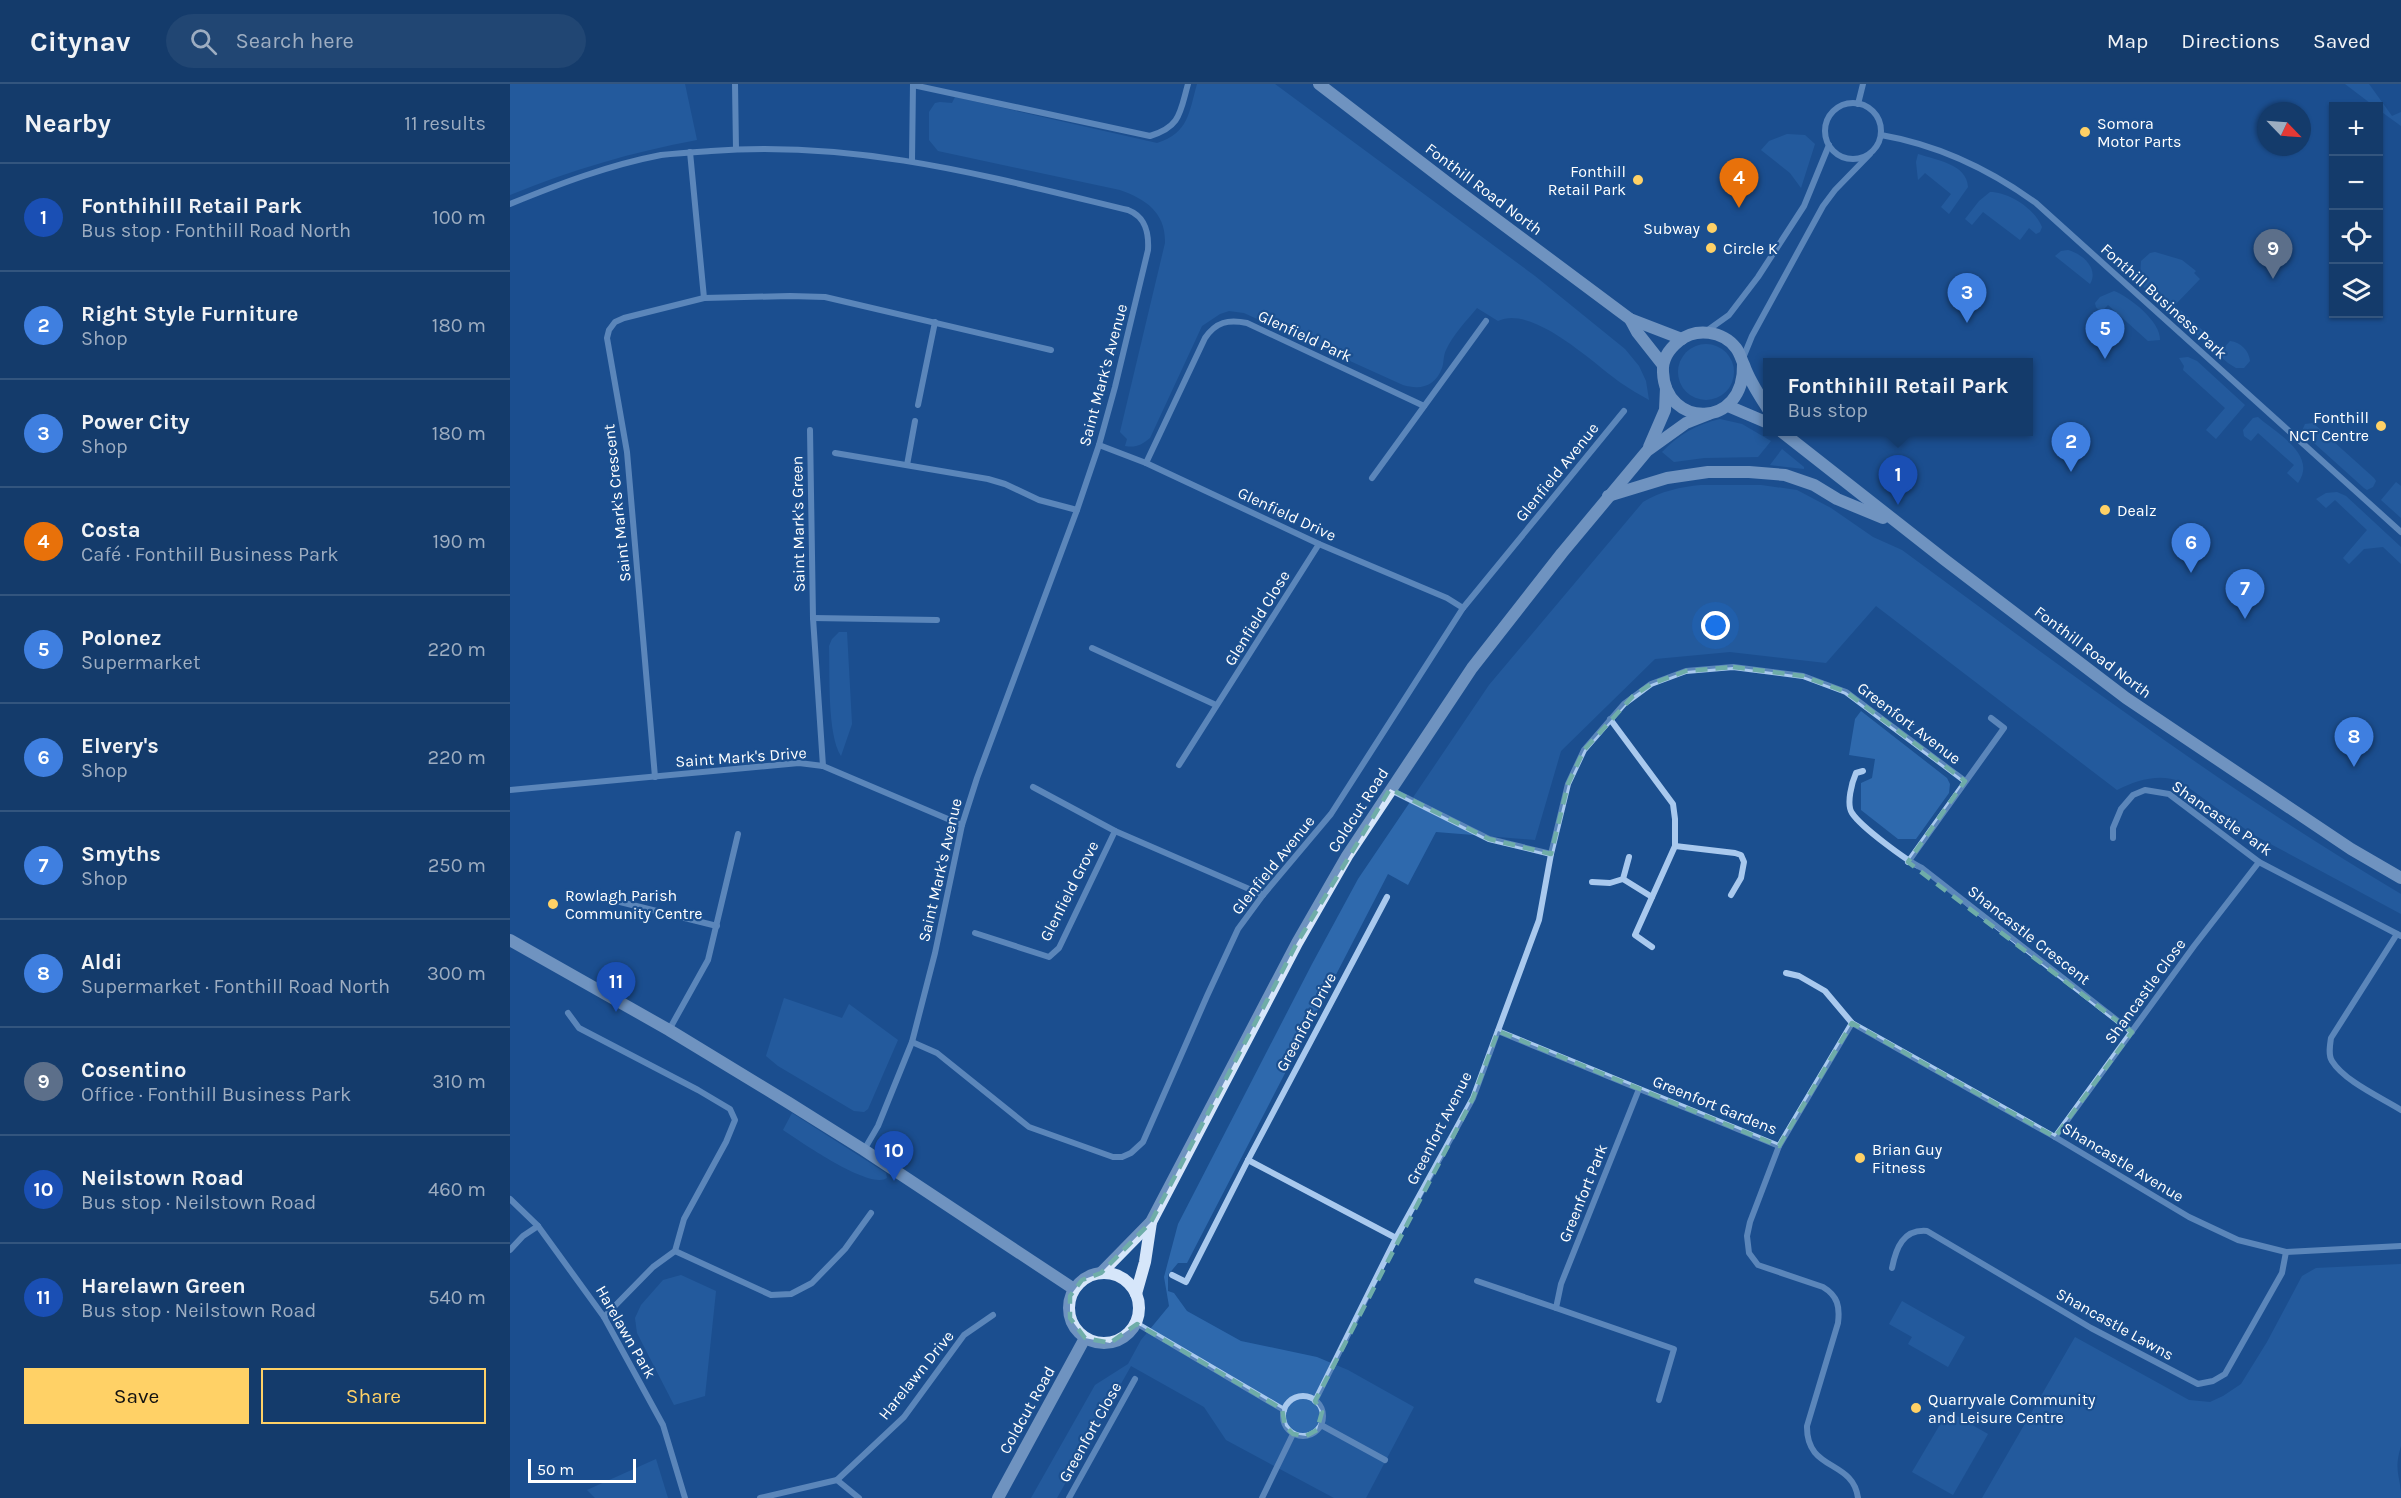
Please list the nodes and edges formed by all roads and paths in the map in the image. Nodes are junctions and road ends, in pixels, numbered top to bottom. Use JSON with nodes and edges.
{"nodes":[{"id":1,"x":735,"y":84,"type":"edge"},
{"id":2,"x":913,"y":84,"type":"edge"},
{"id":3,"x":1188,"y":84,"type":"edge"},
{"id":4,"x":1319,"y":84,"type":"edge"},
{"id":5,"x":1863,"y":84,"type":"edge"},
{"id":6,"x":1858,"y":104,"type":"junction"},
{"id":7,"x":1881,"y":135,"type":"junction"},
{"id":8,"x":1829,"y":146,"type":"junction"},
{"id":9,"x":736,"y":149,"type":"junction"},
{"id":10,"x":690,"y":152,"type":"junction"},
{"id":11,"x":1870,"y":154,"type":"junction"},
{"id":12,"x":912,"y":160,"type":"junction"},
{"id":13,"x":510,"y":204,"type":"edge"},
{"id":14,"x":704,"y":298,"type":"junction"},
{"id":15,"x":1630,"y":319,"type":"junction"},
{"id":16,"x":1486,"y":321,"type":"dead end"},
{"id":17,"x":935,"y":322,"type":"junction"},
{"id":18,"x":1705,"y":332,"type":"junction"},
{"id":19,"x":1682,"y":339,"type":"junction"},
{"id":20,"x":1051,"y":350,"type":"dead end"},
{"id":21,"x":1743,"y":362,"type":"junction"},
{"id":22,"x":1663,"y":365,"type":"junction"},
{"id":23,"x":1666,"y":388,"type":"junction"},
{"id":24,"x":1763,"y":401,"type":"edge"},
{"id":25,"x":918,"y":405,"type":"dead end"},
{"id":26,"x":1424,"y":406,"type":"junction"},
{"id":27,"x":1728,"y":406,"type":"junction"},
{"id":28,"x":1624,"y":411,"type":"dead end"},
{"id":29,"x":1709,"y":414,"type":"junction"},
{"id":30,"x":915,"y":421,"type":"dead end"},
{"id":31,"x":1763,"y":421,"type":"edge"},
{"id":32,"x":810,"y":430,"type":"dead end"},
{"id":33,"x":1787,"y":436,"type":"edge"},
{"id":34,"x":1099,"y":445,"type":"junction"},
{"id":35,"x":1647,"y":451,"type":"junction"},
{"id":36,"x":835,"y":453,"type":"dead end"},
{"id":37,"x":1146,"y":463,"type":"junction"},
{"id":38,"x":907,"y":465,"type":"junction"},
{"id":39,"x":1372,"y":478,"type":"dead end"},
{"id":40,"x":1608,"y":496,"type":"junction"},
{"id":41,"x":1077,"y":510,"type":"junction"},
{"id":42,"x":1898,"y":524,"type":"junction"},
{"id":43,"x":2401,"y":532,"type":"edge"},
{"id":44,"x":1319,"y":544,"type":"junction"},
{"id":45,"x":1463,"y":608,"type":"junction"},
{"id":46,"x":813,"y":618,"type":"junction"},
{"id":47,"x":937,"y":620,"type":"dead end"},
{"id":48,"x":1092,"y":648,"type":"dead end"},
{"id":49,"x":1216,"y":705,"type":"junction"},
{"id":50,"x":1991,"y":718,"type":"dead end"},
{"id":51,"x":1610,"y":719,"type":"junction"},
{"id":52,"x":1179,"y":765,"type":"dead end"},
{"id":53,"x":823,"y":766,"type":"junction"},
{"id":54,"x":1863,"y":771,"type":"dead end"},
{"id":55,"x":655,"y":777,"type":"junction"},
{"id":56,"x":1965,"y":781,"type":"junction"},
{"id":57,"x":1033,"y":787,"type":"dead end"},
{"id":58,"x":1390,"y":789,"type":"junction"},
{"id":59,"x":510,"y":790,"type":"edge"},
{"id":60,"x":962,"y":825,"type":"junction"},
{"id":61,"x":1115,"y":831,"type":"junction"},
{"id":62,"x":738,"y":834,"type":"dead end"},
{"id":63,"x":2112,"y":838,"type":"dead end"},
{"id":64,"x":1675,"y":846,"type":"junction"},
{"id":65,"x":1551,"y":854,"type":"junction"},
{"id":66,"x":1629,"y":856,"type":"dead end"},
{"id":67,"x":1908,"y":862,"type":"junction"},
{"id":68,"x":2259,"y":862,"type":"junction"},
{"id":69,"x":2401,"y":878,"type":"edge"},
{"id":70,"x":1623,"y":879,"type":"junction"},
{"id":71,"x":1592,"y":882,"type":"dead end"},
{"id":72,"x":1263,"y":895,"type":"junction"},
{"id":73,"x":1731,"y":895,"type":"dead end"},
{"id":74,"x":1387,"y":897,"type":"dead end"},
{"id":75,"x":1652,"y":897,"type":"junction"},
{"id":76,"x":604,"y":898,"type":"dead end"},
{"id":77,"x":717,"y":926,"type":"junction"},
{"id":78,"x":975,"y":933,"type":"dead end"},
{"id":79,"x":2399,"y":935,"type":"edge"},
{"id":80,"x":510,"y":940,"type":"edge"},
{"id":81,"x":1652,"y":947,"type":"dead end"},
{"id":82,"x":1786,"y":973,"type":"dead end"},
{"id":83,"x":568,"y":1013,"type":"dead end"},
{"id":84,"x":1852,"y":1023,"type":"junction"},
{"id":85,"x":669,"y":1030,"type":"junction"},
{"id":86,"x":1498,"y":1031,"type":"junction"},
{"id":87,"x":2132,"y":1032,"type":"junction"},
{"id":88,"x":912,"y":1042,"type":"junction"},
{"id":89,"x":1639,"y":1089,"type":"junction"},
{"id":90,"x":2401,"y":1110,"type":"edge"},
{"id":91,"x":2055,"y":1137,"type":"junction"},
{"id":92,"x":1779,"y":1146,"type":"junction"},
{"id":93,"x":864,"y":1150,"type":"junction"},
{"id":94,"x":1248,"y":1160,"type":"junction"},
{"id":95,"x":510,"y":1199,"type":"edge"},
{"id":96,"x":871,"y":1213,"type":"dead end"},
{"id":97,"x":1151,"y":1222,"type":"junction"},
{"id":98,"x":538,"y":1226,"type":"junction"},
{"id":99,"x":1396,"y":1238,"type":"junction"},
{"id":100,"x":2401,"y":1246,"type":"edge"},
{"id":101,"x":510,"y":1250,"type":"edge"},
{"id":102,"x":675,"y":1251,"type":"junction"},
{"id":103,"x":2286,"y":1252,"type":"junction"},
{"id":104,"x":1892,"y":1268,"type":"dead end"},
{"id":105,"x":1101,"y":1273,"type":"junction"},
{"id":106,"x":1172,"y":1275,"type":"dead end"},
{"id":107,"x":1477,"y":1281,"type":"dead end"},
{"id":108,"x":1074,"y":1288,"type":"junction"},
{"id":109,"x":1136,"y":1294,"type":"junction"},
{"id":110,"x":1556,"y":1308,"type":"junction"},
{"id":111,"x":993,"y":1315,"type":"dead end"},
{"id":112,"x":604,"y":1317,"type":"junction"},
{"id":113,"x":1136,"y":1323,"type":"junction"},
{"id":114,"x":1086,"y":1338,"type":"junction"},
{"id":115,"x":1134,"y":1379,"type":"dead end"},
{"id":116,"x":1659,"y":1400,"type":"dead end"},
{"id":117,"x":1315,"y":1401,"type":"junction"},
{"id":118,"x":1284,"y":1410,"type":"junction"},
{"id":119,"x":1321,"y":1425,"type":"junction"},
{"id":120,"x":1293,"y":1434,"type":"junction"},
{"id":121,"x":1385,"y":1460,"type":"dead end"},
{"id":122,"x":837,"y":1480,"type":"junction"},
{"id":123,"x":685,"y":1498,"type":"edge"},
{"id":124,"x":760,"y":1498,"type":"edge"},
{"id":125,"x":859,"y":1498,"type":"edge"},
{"id":126,"x":998,"y":1498,"type":"edge"},
{"id":127,"x":1069,"y":1498,"type":"edge"},
{"id":128,"x":1262,"y":1498,"type":"edge"},
{"id":129,"x":1858,"y":1498,"type":"edge"}],
"edges":[{"from":1,"to":9,"type":"street"},
{"from":2,"to":3,"type":"street"},
{"from":2,"to":12,"type":"street"},
{"from":4,"to":15,"type":"main road","name":"Fonthill Road North"},
{"from":5,"to":6,"type":"street"},
{"from":6,"to":7,"type":"street"},
{"from":6,"to":8,"type":"street"},
{"from":7,"to":11,"type":"street"},
{"from":7,"to":43,"type":"street","name":"Fonthill Business Park"},
{"from":8,"to":11,"type":"street"},
{"from":8,"to":18,"type":"street"},
{"from":9,"to":10,"type":"street","name":"Saint Mark's Avenue"},
{"from":9,"to":12,"type":"street","name":"Saint Mark's Avenue"},
{"from":10,"to":13,"type":"street","name":"Saint Mark's Avenue"},
{"from":10,"to":14,"type":"street"},
{"from":11,"to":21,"type":"street"},
{"from":12,"to":34,"type":"street","name":"Saint Mark's Avenue"},
{"from":14,"to":17,"type":"street","name":"Saint Mark's Crescent"},
{"from":14,"to":55,"type":"street","name":"Saint Mark's Crescent"},
{"from":15,"to":19,"type":"main road","name":"Fonthill Road North"},
{"from":15,"to":22,"type":"main road","name":"Fonthill Road North"},
{"from":16,"to":26,"type":"street"},
{"from":17,"to":20,"type":"street","name":"Saint Mark's Crescent"},
{"from":17,"to":25,"type":"street"},
{"from":18,"to":19,"type":"main road"},
{"from":18,"to":21,"type":"main road"},
{"from":19,"to":22,"type":"main road"},
{"from":21,"to":24,"type":"main road"},
{"from":21,"to":27,"type":"main road"},
{"from":22,"to":23,"type":"main road"},
{"from":23,"to":29,"type":"main road"},
{"from":23,"to":35,"type":"main road"},
{"from":26,"to":37,"type":"street","name":"Glenfield Park"},
{"from":26,"to":39,"type":"street"},
{"from":27,"to":29,"type":"main road"},
{"from":27,"to":31,"type":"main road"},
{"from":28,"to":45,"type":"street","name":"Glenfield Avenue"},
{"from":29,"to":35,"type":"main road"},
{"from":30,"to":38,"type":"street"},
{"from":32,"to":46,"type":"street","name":"Saint Mark's Green"},
{"from":33,"to":42,"type":"main road","name":"Fonthill Road North"},
{"from":34,"to":37,"type":"street","name":"Glenfield Drive"},
{"from":34,"to":41,"type":"street","name":"Saint Mark's Avenue"},
{"from":35,"to":40,"type":"main road","name":"Coldcut Road"},
{"from":36,"to":38,"type":"street"},
{"from":37,"to":44,"type":"street","name":"Glenfield Drive"},
{"from":38,"to":41,"type":"street"},
{"from":40,"to":42,"type":"main road"},
{"from":40,"to":58,"type":"main road","name":"Coldcut Road"},
{"from":41,"to":60,"type":"street","name":"Saint Mark's Avenue"},
{"from":42,"to":69,"type":"main road","name":"Fonthill Road North"},
{"from":44,"to":45,"type":"street","name":"Glenfield Drive"},
{"from":44,"to":49,"type":"street","name":"Glenfield Close"},
{"from":45,"to":72,"type":"street","name":"Glenfield Avenue"},
{"from":46,"to":47,"type":"street"},
{"from":46,"to":53,"type":"street","name":"Saint Mark's Green"},
{"from":48,"to":49,"type":"street"},
{"from":49,"to":52,"type":"street","name":"Glenfield Close"},
{"from":50,"to":56,"type":"street"},
{"from":51,"to":56,"type":"street","name":"Greenfort Avenue"},
{"from":51,"to":64,"type":"street"},
{"from":51,"to":65,"type":"street","name":"Greenfort Avenue"},
{"from":53,"to":55,"type":"street","name":"Saint Mark's Drive"},
{"from":53,"to":60,"type":"street","name":"Saint Mark's Drive"},
{"from":54,"to":67,"type":"street","name":"Shancastle Crescent"},
{"from":55,"to":59,"type":"street","name":"Saint Mark's Drive"},
{"from":56,"to":67,"type":"street"},
{"from":57,"to":61,"type":"street","name":"Glenfield Grove"},
{"from":58,"to":65,"type":"street"},
{"from":58,"to":97,"type":"main road","name":"Coldcut Road"},
{"from":60,"to":88,"type":"street","name":"Saint Mark's Avenue"},
{"from":61,"to":72,"type":"street","name":"Glenfield Grove"},
{"from":61,"to":78,"type":"street","name":"Glenfield Grove"},
{"from":62,"to":77,"type":"street"},
{"from":63,"to":68,"type":"street","name":"Shancastle Park"},
{"from":64,"to":73,"type":"street"},
{"from":64,"to":75,"type":"street"},
{"from":65,"to":86,"type":"street","name":"Greenfort Avenue"},
{"from":66,"to":70,"type":"street"},
{"from":67,"to":87,"type":"street","name":"Shancastle Crescent"},
{"from":68,"to":79,"type":"street","name":"Shancastle Park"},
{"from":68,"to":87,"type":"street","name":"Shancastle Close"},
{"from":70,"to":71,"type":"street"},
{"from":70,"to":75,"type":"street"},
{"from":72,"to":88,"type":"street","name":"Glenfield Avenue"},
{"from":74,"to":94,"type":"street","name":"Greenfort Drive"},
{"from":75,"to":81,"type":"street"},
{"from":76,"to":77,"type":"street"},
{"from":77,"to":85,"type":"street"},
{"from":79,"to":90,"type":"street"},
{"from":80,"to":85,"type":"main road"},
{"from":82,"to":84,"type":"street","name":"Shancastle Avenue"},
{"from":83,"to":102,"type":"street"},
{"from":84,"to":91,"type":"street","name":"Shancastle Avenue"},
{"from":84,"to":92,"type":"street"},
{"from":85,"to":93,"type":"main road"},
{"from":86,"to":89,"type":"street","name":"Greenfort Gardens"},
{"from":86,"to":99,"type":"street","name":"Greenfort Avenue"},
{"from":87,"to":91,"type":"street","name":"Shancastle Close"},
{"from":88,"to":93,"type":"street","name":"Saint Mark's Avenue"},
{"from":89,"to":92,"type":"street","name":"Greenfort Gardens"},
{"from":89,"to":110,"type":"street","name":"Greenfort Park"},
{"from":91,"to":103,"type":"street","name":"Shancastle Avenue"},
{"from":92,"to":129,"type":"street","name":"Greenfort Gardens"},
{"from":93,"to":108,"type":"main road"},
{"from":94,"to":99,"type":"street"},
{"from":94,"to":106,"type":"street","name":"Greenfort Drive"},
{"from":95,"to":98,"type":"street","name":"Harelawn Park"},
{"from":96,"to":102,"type":"street"},
{"from":97,"to":105,"type":"main road","name":"Coldcut Road"},
{"from":97,"to":109,"type":"main road","name":"Coldcut Road"},
{"from":98,"to":101,"type":"street"},
{"from":98,"to":112,"type":"street","name":"Harelawn Park"},
{"from":99,"to":117,"type":"street","name":"Greenfort Avenue"},
{"from":100,"to":103,"type":"street","name":"Shancastle Avenue"},
{"from":102,"to":112,"type":"street"},
{"from":103,"to":104,"type":"street","name":"Shancastle Lawns"},
{"from":105,"to":108,"type":"main road","name":"Coldcut Road"},
{"from":105,"to":109,"type":"main road"},
{"from":107,"to":110,"type":"street"},
{"from":108,"to":114,"type":"main road"},
{"from":109,"to":113,"type":"main road","name":"Coldcut Road"},
{"from":110,"to":116,"type":"street"},
{"from":111,"to":122,"type":"street","name":"Harelawn Drive"},
{"from":112,"to":123,"type":"street","name":"Harelawn Park"},
{"from":113,"to":114,"type":"main road"},
{"from":113,"to":118,"type":"street"},
{"from":114,"to":126,"type":"main road","name":"Coldcut Road"},
{"from":115,"to":127,"type":"street","name":"Greenfort Close"},
{"from":117,"to":118,"type":"street"},
{"from":117,"to":119,"type":"street"},
{"from":118,"to":120,"type":"street"},
{"from":119,"to":120,"type":"street"},
{"from":119,"to":121,"type":"street"},
{"from":120,"to":128,"type":"street"},
{"from":122,"to":124,"type":"street"},
{"from":122,"to":125,"type":"street"}]}
